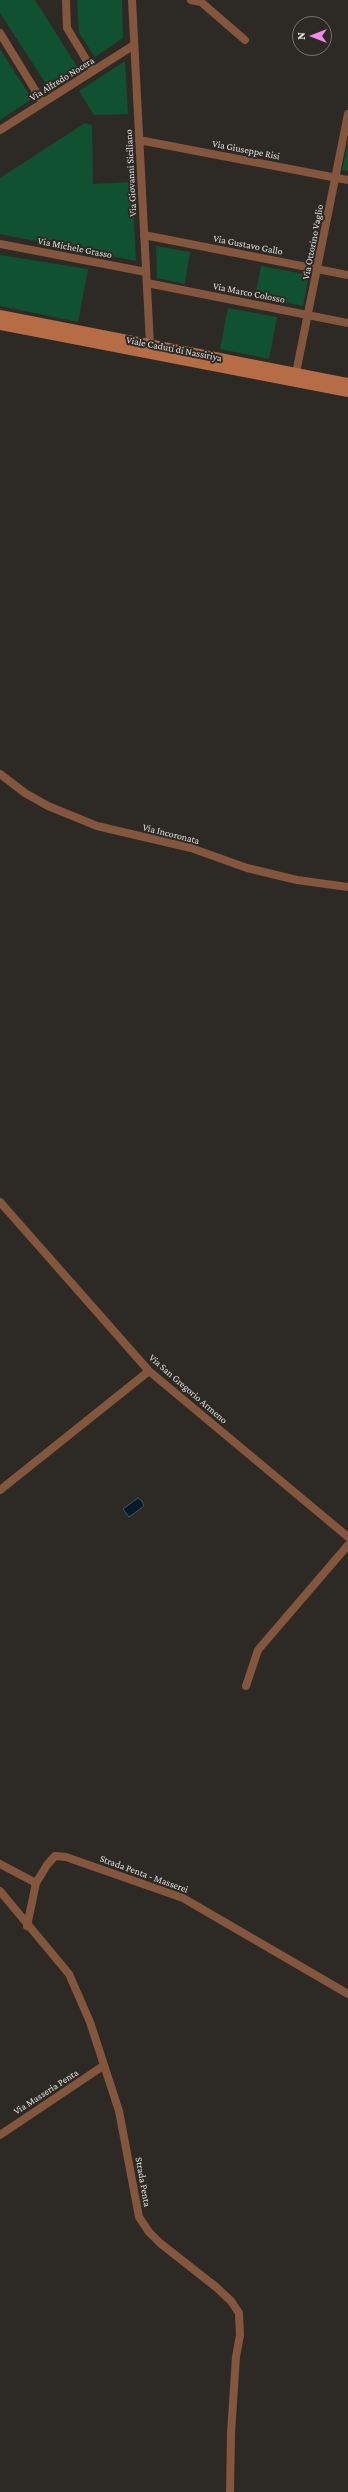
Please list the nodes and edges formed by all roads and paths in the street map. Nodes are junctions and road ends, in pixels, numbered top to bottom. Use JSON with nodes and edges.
{"nodes":[{"id":1,"x":66,"y":0,"type":"edge"},
{"id":2,"x":132,"y":0,"type":"edge"},
{"id":3,"x":190,"y":0,"type":"edge"},
{"id":4,"x":0,"y":33,"type":"edge"},
{"id":5,"x":244,"y":40,"type":"dead end"},
{"id":6,"x":134,"y":45,"type":"junction"},
{"id":7,"x":93,"y":71,"type":"junction"},
{"id":8,"x":43,"y":103,"type":"junction"},
{"id":9,"x":348,"y":114,"type":"edge"},
{"id":10,"x":0,"y":130,"type":"edge"},
{"id":11,"x":140,"y":140,"type":"junction"},
{"id":12,"x":336,"y":178,"type":"junction"},
{"id":13,"x":348,"y":180,"type":"edge"},
{"id":14,"x":144,"y":234,"type":"junction"},
{"id":15,"x":0,"y":244,"type":"edge"},
{"id":16,"x":317,"y":269,"type":"junction"},
{"id":17,"x":146,"y":272,"type":"junction"},
{"id":18,"x":348,"y":275,"type":"edge"},
{"id":19,"x":147,"y":283,"type":"junction"},
{"id":20,"x":0,"y":315,"type":"edge"},
{"id":21,"x":308,"y":315,"type":"junction"},
{"id":22,"x":348,"y":323,"type":"edge"},
{"id":23,"x":0,"y":325,"type":"edge"},
{"id":24,"x":150,"y":345,"type":"junction"},
{"id":25,"x":296,"y":373,"type":"junction"},
{"id":26,"x":348,"y":383,"type":"edge"},
{"id":27,"x":348,"y":392,"type":"edge"},
{"id":28,"x":0,"y":774,"type":"edge"},
{"id":29,"x":348,"y":886,"type":"edge"},
{"id":30,"x":0,"y":1202,"type":"edge"},
{"id":31,"x":149,"y":1372,"type":"junction"},
{"id":32,"x":0,"y":1490,"type":"edge"},
{"id":33,"x":348,"y":1537,"type":"edge"},
{"id":34,"x":348,"y":1545,"type":"edge"},
{"id":35,"x":246,"y":1686,"type":"dead end"},
{"id":36,"x":0,"y":1864,"type":"edge"},
{"id":37,"x":36,"y":1883,"type":"junction"},
{"id":38,"x":0,"y":1891,"type":"edge"},
{"id":39,"x":27,"y":1926,"type":"junction"},
{"id":40,"x":348,"y":1994,"type":"edge"},
{"id":41,"x":103,"y":2066,"type":"junction"},
{"id":42,"x":0,"y":2135,"type":"edge"},
{"id":43,"x":230,"y":2492,"type":"edge"}],
"edges":[{"from":1,"to":7,"type":"street"},
{"from":2,"to":6,"type":"street","name":"Via Giovanni Siciliano"},
{"from":3,"to":5,"type":"street"},
{"from":4,"to":8,"type":"street"},
{"from":6,"to":7,"type":"street","name":"Via Alfredo Nocera"},
{"from":6,"to":11,"type":"street","name":"Via Giovanni Siciliano"},
{"from":7,"to":8,"type":"street","name":"Via Alfredo Nocera"},
{"from":8,"to":10,"type":"street","name":"Via Alfredo Nocera"},
{"from":9,"to":12,"type":"street","name":"Via Ottorino Vaglio"},
{"from":11,"to":12,"type":"street","name":"Via Giuseppe Risi"},
{"from":11,"to":14,"type":"street","name":"Via Giovanni Siciliano"},
{"from":12,"to":13,"type":"street","name":"Via Giuseppe Risi"},
{"from":12,"to":16,"type":"street","name":"Via Ottorino Vaglio"},
{"from":14,"to":16,"type":"street","name":"Via Gustavo Gallo"},
{"from":14,"to":17,"type":"street","name":"Via Giovanni Siciliano"},
{"from":15,"to":17,"type":"street","name":"Via Michele Grasso"},
{"from":16,"to":18,"type":"street","name":"Via Gustavo Gallo"},
{"from":16,"to":21,"type":"street","name":"Via Ottorino Vaglio"},
{"from":17,"to":19,"type":"street","name":"Via Giovanni Siciliano"},
{"from":19,"to":21,"type":"street","name":"Via Marco Colosso"},
{"from":19,"to":24,"type":"street","name":"Via Giovanni Siciliano"},
{"from":20,"to":24,"type":"main road","name":"Viale Caduti di Nassiriya"},
{"from":21,"to":22,"type":"street","name":"Via Marco Colosso"},
{"from":21,"to":25,"type":"street","name":"Via Ottorino Vaglio"},
{"from":23,"to":27,"type":"main road","name":"Viale Caduti di Nassiriya"},
{"from":24,"to":25,"type":"main road","name":"Viale Caduti di Nassiriya"},
{"from":25,"to":26,"type":"main road","name":"Viale Caduti di Nassiriya"},
{"from":28,"to":29,"type":"street","name":"Via Incoronata"},
{"from":30,"to":31,"type":"street","name":"Via San Gregorio Armeno"},
{"from":31,"to":32,"type":"street"},
{"from":31,"to":33,"type":"street","name":"Via San Gregorio Armeno"},
{"from":34,"to":35,"type":"street"},
{"from":36,"to":37,"type":"street"},
{"from":37,"to":39,"type":"street"},
{"from":37,"to":40,"type":"street","name":"Strada Penta - Masserei"},
{"from":38,"to":39,"type":"street","name":"Strada Penta"},
{"from":39,"to":41,"type":"street","name":"Strada Penta"},
{"from":41,"to":42,"type":"street","name":"Via Masseria Penta"},
{"from":41,"to":43,"type":"street","name":"Strada Penta"}]}
